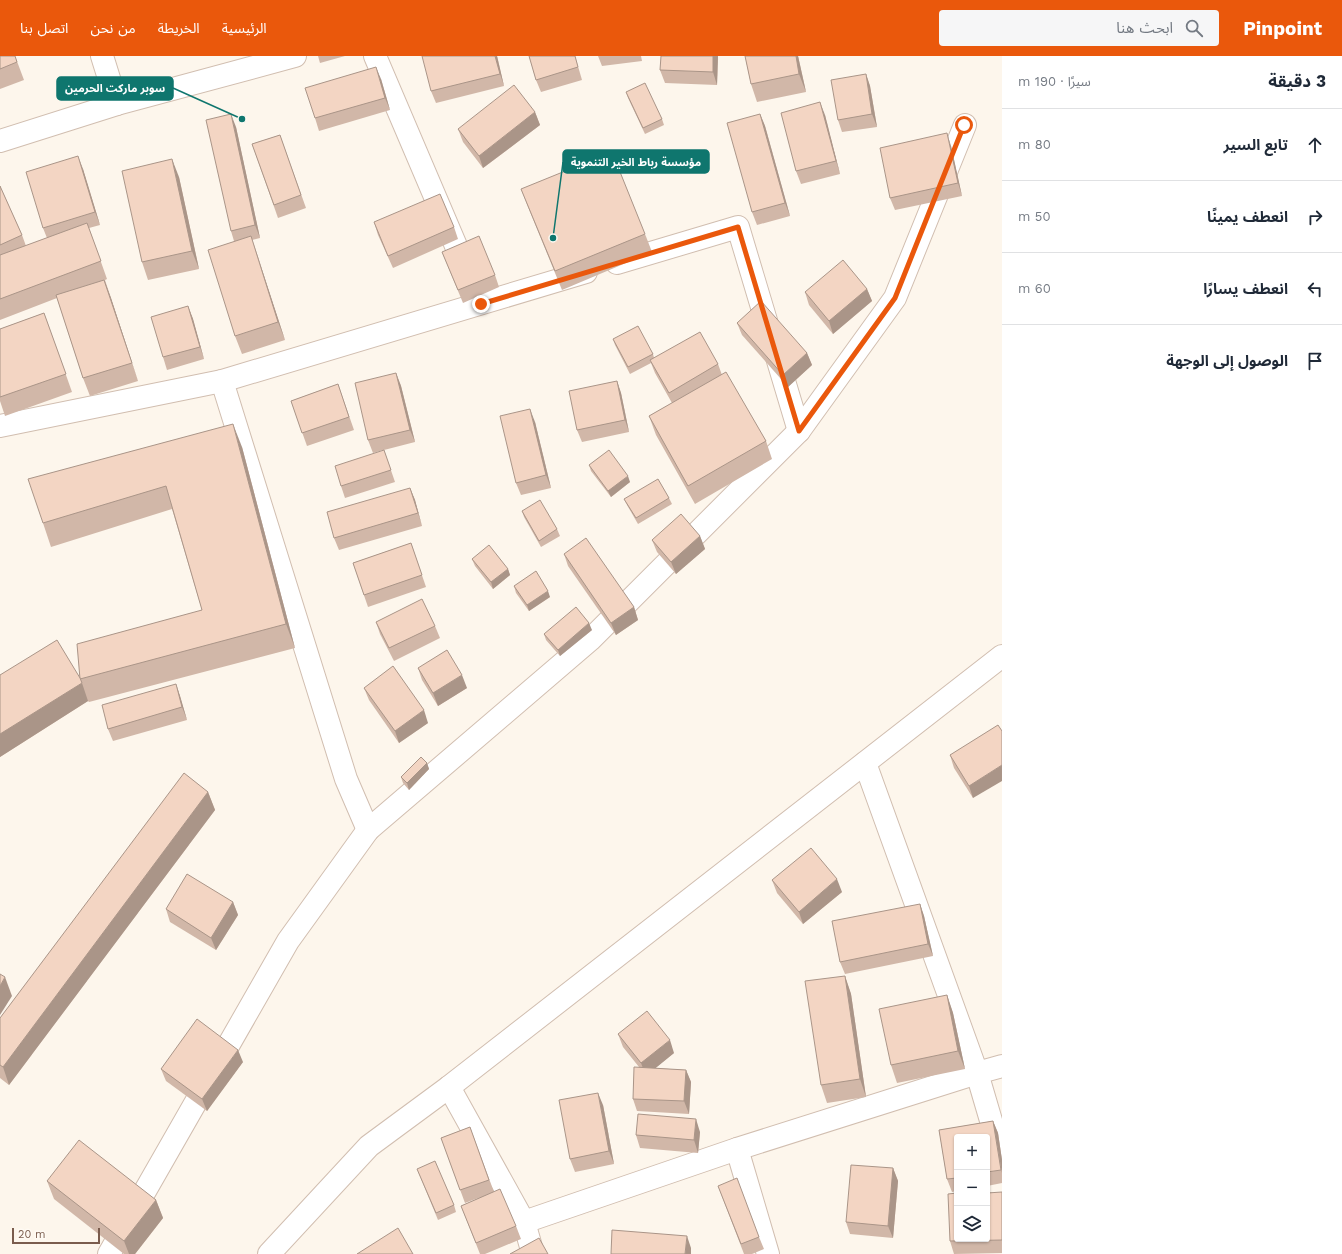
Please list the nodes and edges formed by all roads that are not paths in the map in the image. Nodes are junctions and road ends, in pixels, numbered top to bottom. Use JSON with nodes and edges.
{"nodes":[{"id":1,"x":102,"y":56,"type":"edge"},
{"id":2,"x":295,"y":56,"type":"edge"},
{"id":3,"x":376,"y":56,"type":"edge"},
{"id":4,"x":117,"y":104,"type":"junction"},
{"id":5,"x":964,"y":125,"type":"dead end"},
{"id":6,"x":0,"y":141,"type":"edge"},
{"id":7,"x":481,"y":304,"type":"junction"},
{"id":8,"x":222,"y":381,"type":"junction"},
{"id":9,"x":0,"y":426,"type":"edge"},
{"id":10,"x":799,"y":431,"type":"junction"},
{"id":11,"x":1002,"y":656,"type":"edge"},
{"id":12,"x":865,"y":763,"type":"junction"},
{"id":13,"x":368,"y":830,"type":"junction"},
{"id":14,"x":1002,"y":1066,"type":"edge"},
{"id":15,"x":977,"y":1073,"type":"junction"},
{"id":16,"x":449,"y":1087,"type":"junction"},
{"id":17,"x":737,"y":1149,"type":"junction"},
{"id":18,"x":1002,"y":1158,"type":"edge"},
{"id":19,"x":524,"y":1222,"type":"junction"},
{"id":20,"x":109,"y":1254,"type":"edge"},
{"id":21,"x":269,"y":1254,"type":"edge"},
{"id":22,"x":533,"y":1254,"type":"edge"},
{"id":23,"x":768,"y":1254,"type":"edge"}],
"edges":[{"from":1,"to":4,"type":"street"},
{"from":2,"to":4,"type":"street"},
{"from":3,"to":7,"type":"street"},
{"from":4,"to":6,"type":"street"},
{"from":5,"to":10,"type":"street"},
{"from":7,"to":8,"type":"street"},
{"from":7,"to":10,"type":"street"},
{"from":8,"to":9,"type":"street"},
{"from":8,"to":13,"type":"street"},
{"from":10,"to":13,"type":"street"},
{"from":11,"to":12,"type":"street"},
{"from":12,"to":15,"type":"street"},
{"from":12,"to":16,"type":"street"},
{"from":13,"to":20,"type":"street"},
{"from":14,"to":15,"type":"street"},
{"from":15,"to":17,"type":"street"},
{"from":15,"to":18,"type":"street"},
{"from":16,"to":19,"type":"street"},
{"from":16,"to":21,"type":"street"},
{"from":17,"to":19,"type":"street"},
{"from":17,"to":23,"type":"street"},
{"from":19,"to":22,"type":"street"}]}
